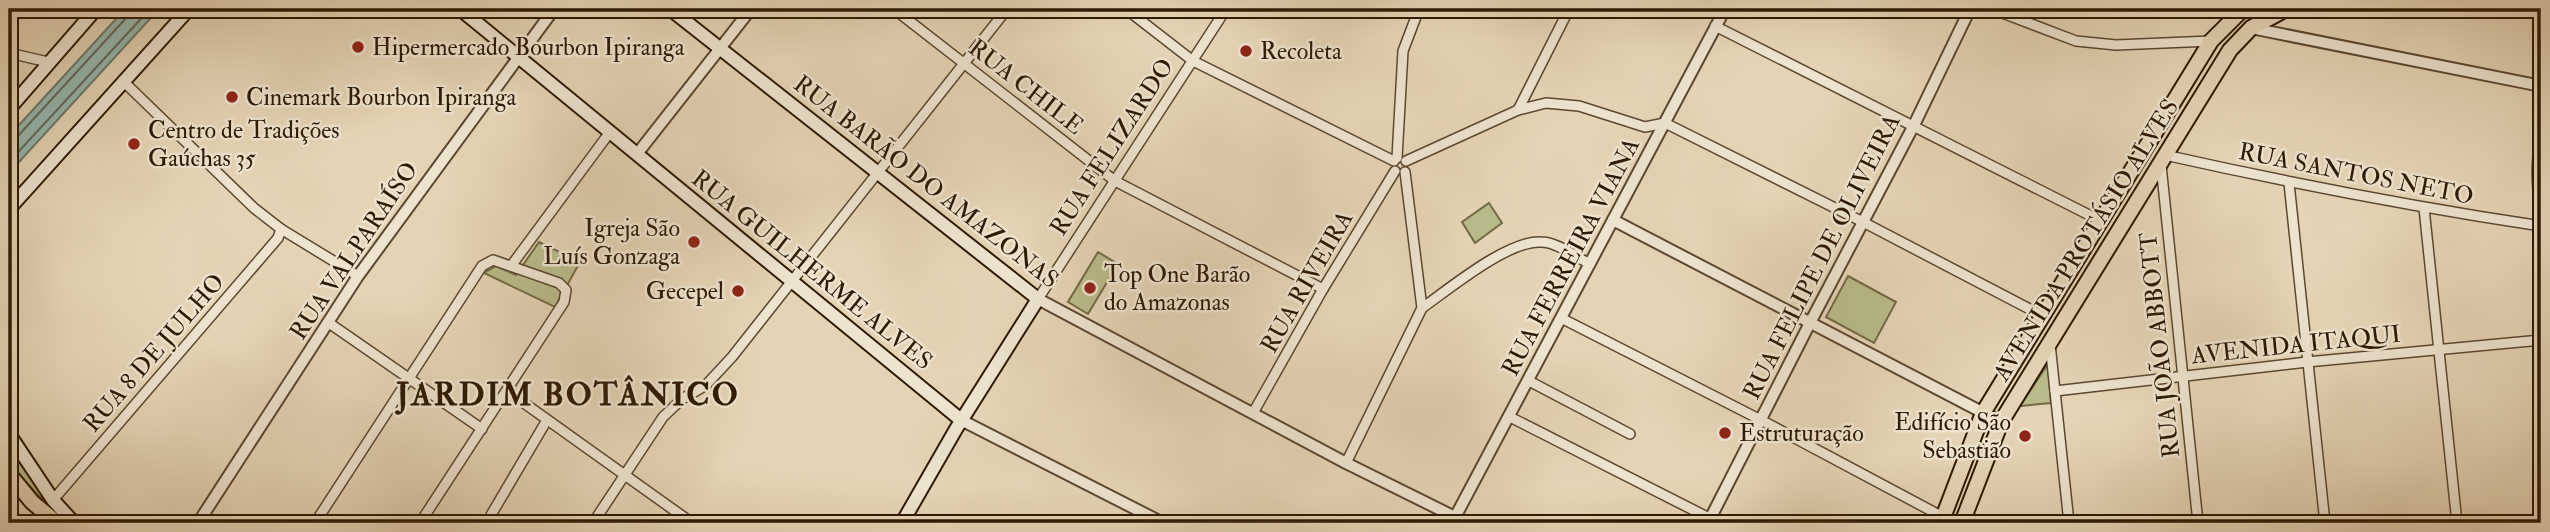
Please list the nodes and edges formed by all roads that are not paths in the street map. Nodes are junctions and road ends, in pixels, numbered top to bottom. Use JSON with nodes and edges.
{"nodes":[{"id":1,"x":96,"y":9,"type":"edge"},
{"id":2,"x":189,"y":9,"type":"edge"},
{"id":3,"x":460,"y":9,"type":"edge"},
{"id":4,"x":554,"y":9,"type":"edge"},
{"id":5,"x":670,"y":9,"type":"edge"},
{"id":6,"x":751,"y":9,"type":"edge"},
{"id":7,"x":894,"y":9,"type":"edge"},
{"id":8,"x":1007,"y":9,"type":"edge"},
{"id":9,"x":1126,"y":9,"type":"edge"},
{"id":10,"x":1226,"y":9,"type":"edge"},
{"id":11,"x":1419,"y":9,"type":"edge"},
{"id":12,"x":1569,"y":9,"type":"edge"},
{"id":13,"x":1724,"y":9,"type":"edge"},
{"id":14,"x":1970,"y":9,"type":"edge"},
{"id":15,"x":1992,"y":9,"type":"edge"},
{"id":16,"x":2243,"y":9,"type":"edge"},
{"id":17,"x":2286,"y":9,"type":"edge"},
{"id":18,"x":1715,"y":26,"type":"junction"},
{"id":19,"x":2250,"y":28,"type":"junction"},
{"id":20,"x":2211,"y":41,"type":"junction"},
{"id":21,"x":720,"y":48,"type":"junction"},
{"id":22,"x":9,"y":53,"type":"edge"},
{"id":23,"x":518,"y":56,"type":"junction"},
{"id":24,"x":1193,"y":61,"type":"junction"},
{"id":25,"x":48,"y":62,"type":"junction"},
{"id":26,"x":964,"y":64,"type":"junction"},
{"id":27,"x":123,"y":81,"type":"junction"},
{"id":28,"x":2541,"y":86,"type":"edge"},
{"id":29,"x":9,"y":109,"type":"edge"},
{"id":30,"x":1518,"y":110,"type":"junction"},
{"id":31,"x":1665,"y":123,"type":"junction"},
{"id":32,"x":1914,"y":125,"type":"junction"},
{"id":33,"x":610,"y":132,"type":"junction"},
{"id":34,"x":2541,"y":134,"type":"edge"},
{"id":35,"x":637,"y":154,"type":"junction"},
{"id":36,"x":2163,"y":159,"type":"junction"},
{"id":37,"x":1399,"y":165,"type":"junction"},
{"id":38,"x":879,"y":173,"type":"junction"},
{"id":39,"x":1115,"y":181,"type":"junction"},
{"id":40,"x":2289,"y":183,"type":"junction"},
{"id":41,"x":23,"y":194,"type":"junction"},
{"id":42,"x":2424,"y":208,"type":"junction"},
{"id":43,"x":9,"y":209,"type":"edge"},
{"id":44,"x":2541,"y":212,"type":"edge"},
{"id":45,"x":1613,"y":220,"type":"junction"},
{"id":46,"x":9,"y":221,"type":"edge"},
{"id":47,"x":2101,"y":221,"type":"junction"},
{"id":48,"x":1863,"y":222,"type":"junction"},
{"id":49,"x":2541,"y":226,"type":"edge"},
{"id":50,"x":281,"y":229,"type":"junction"},
{"id":51,"x":1591,"y":264,"type":"junction"},
{"id":52,"x":511,"y":267,"type":"junction"},
{"id":53,"x":358,"y":276,"type":"junction"},
{"id":54,"x":792,"y":282,"type":"junction"},
{"id":55,"x":1323,"y":289,"type":"junction"},
{"id":56,"x":1038,"y":299,"type":"junction"},
{"id":57,"x":1422,"y":308,"type":"junction"},
{"id":58,"x":2043,"y":316,"type":"junction"},
{"id":59,"x":1562,"y":318,"type":"junction"},
{"id":60,"x":1811,"y":321,"type":"junction"},
{"id":61,"x":329,"y":323,"type":"junction"},
{"id":62,"x":2541,"y":340,"type":"edge"},
{"id":63,"x":2050,"y":343,"type":"junction"},
{"id":64,"x":2438,"y":351,"type":"junction"},
{"id":65,"x":2307,"y":362,"type":"junction"},
{"id":66,"x":2183,"y":375,"type":"junction"},
{"id":67,"x":410,"y":377,"type":"junction"},
{"id":68,"x":1528,"y":382,"type":"junction"},
{"id":69,"x":507,"y":391,"type":"junction"},
{"id":70,"x":2055,"y":391,"type":"junction"},
{"id":71,"x":1254,"y":413,"type":"junction"},
{"id":72,"x":1983,"y":413,"type":"junction"},
{"id":73,"x":1510,"y":417,"type":"junction"},
{"id":74,"x":547,"y":420,"type":"junction"},
{"id":75,"x":961,"y":420,"type":"junction"},
{"id":76,"x":1761,"y":420,"type":"junction"},
{"id":77,"x":2001,"y":422,"type":"junction"},
{"id":78,"x":482,"y":429,"type":"junction"},
{"id":79,"x":9,"y":434,"type":"edge"},
{"id":80,"x":1630,"y":434,"type":"dead end"},
{"id":81,"x":1346,"y":463,"type":"junction"},
{"id":82,"x":9,"y":474,"type":"edge"},
{"id":83,"x":625,"y":474,"type":"junction"},
{"id":84,"x":54,"y":500,"type":"junction"},
{"id":85,"x":491,"y":515,"type":"dead end"},
{"id":86,"x":1454,"y":520,"type":"edge"},
{"id":87,"x":1942,"y":520,"type":"edge"},
{"id":88,"x":1713,"y":522,"type":"edge"},
{"id":89,"x":57,"y":523,"type":"edge"},
{"id":90,"x":74,"y":523,"type":"edge"},
{"id":91,"x":198,"y":523,"type":"edge"},
{"id":92,"x":316,"y":523,"type":"edge"},
{"id":93,"x":420,"y":523,"type":"edge"},
{"id":94,"x":593,"y":523,"type":"edge"},
{"id":95,"x":692,"y":523,"type":"edge"},
{"id":96,"x":902,"y":523,"type":"edge"},
{"id":97,"x":1163,"y":523,"type":"edge"},
{"id":98,"x":1467,"y":523,"type":"edge"},
{"id":99,"x":1962,"y":523,"type":"edge"},
{"id":100,"x":2068,"y":523,"type":"edge"},
{"id":101,"x":2198,"y":523,"type":"edge"},
{"id":102,"x":2325,"y":523,"type":"edge"},
{"id":103,"x":2457,"y":523,"type":"edge"}],
"edges":[{"from":1,"to":25,"type":"main road"},
{"from":2,"to":27,"type":"main road"},
{"from":3,"to":23,"type":"main road","name":"RUA GUILHERME ALVES"},
{"from":4,"to":23,"type":"street","name":"RUA VALPARAÍSO"},
{"from":5,"to":21,"type":"main road","name":"RUA BARÃO DO AMAZONAS"},
{"from":6,"to":21,"type":"street"},
{"from":7,"to":26,"type":"street","name":"RUA CHILE"},
{"from":8,"to":26,"type":"street"},
{"from":9,"to":24,"type":"street"},
{"from":10,"to":24,"type":"street","name":"RUA FELIZARDO"},
{"from":11,"to":37,"type":"street"},
{"from":12,"to":30,"type":"street"},
{"from":13,"to":18,"type":"street","name":"RUA FERREIRA VIANA"},
{"from":14,"to":32,"type":"street","name":"RUA FELIPE DE OLIVEIRA"},
{"from":15,"to":20,"type":"street"},
{"from":16,"to":20,"type":"main road","name":"AVENIDA PROTÁSIO ALVES"},
{"from":17,"to":19,"type":"main road","name":"AVENIDA PROTÁSIO ALVES"},
{"from":18,"to":31,"type":"street","name":"RUA FERREIRA VIANA"},
{"from":18,"to":32,"type":"street"},
{"from":19,"to":28,"type":"street"},
{"from":19,"to":36,"type":"main road","name":"AVENIDA PROTÁSIO ALVES"},
{"from":20,"to":47,"type":"main road","name":"AVENIDA PROTÁSIO ALVES"},
{"from":21,"to":35,"type":"street"},
{"from":21,"to":38,"type":"main road","name":"RUA BARÃO DO AMAZONAS"},
{"from":22,"to":25,"type":"street"},
{"from":23,"to":33,"type":"main road","name":"RUA GUILHERME ALVES"},
{"from":23,"to":53,"type":"street","name":"RUA VALPARAÍSO"},
{"from":24,"to":37,"type":"street"},
{"from":24,"to":39,"type":"street","name":"RUA FELIZARDO"},
{"from":25,"to":29,"type":"main road"},
{"from":26,"to":38,"type":"street"},
{"from":26,"to":39,"type":"street","name":"RUA CHILE"},
{"from":27,"to":41,"type":"main road"},
{"from":27,"to":50,"type":"street"},
{"from":30,"to":31,"type":"street"},
{"from":30,"to":37,"type":"street"},
{"from":31,"to":45,"type":"street","name":"RUA FERREIRA VIANA"},
{"from":31,"to":48,"type":"street"},
{"from":32,"to":47,"type":"street"},
{"from":32,"to":48,"type":"street","name":"RUA FELIPE DE OLIVEIRA"},
{"from":33,"to":35,"type":"main road","name":"RUA GUILHERME ALVES"},
{"from":33,"to":52,"type":"street"},
{"from":34,"to":44,"type":"street"},
{"from":35,"to":54,"type":"main road","name":"RUA GUILHERME ALVES"},
{"from":36,"to":40,"type":"street","name":"RUA SANTOS NETO"},
{"from":36,"to":63,"type":"main road","name":"AVENIDA PROTÁSIO ALVES"},
{"from":36,"to":66,"type":"street","name":"RUA JOÃO ABBOTT"},
{"from":37,"to":55,"type":"street","name":"RUA RIVEIRA"},
{"from":37,"to":57,"type":"street"},
{"from":38,"to":54,"type":"street"},
{"from":38,"to":56,"type":"main road","name":"RUA BARÃO DO AMAZONAS"},
{"from":39,"to":55,"type":"street","name":"RUA CHILE"},
{"from":39,"to":56,"type":"street","name":"RUA FELIZARDO"},
{"from":40,"to":42,"type":"street","name":"RUA SANTOS NETO"},
{"from":40,"to":65,"type":"street"},
{"from":41,"to":43,"type":"main road"},
{"from":41,"to":46,"type":"main road"},
{"from":42,"to":49,"type":"street","name":"RUA SANTOS NETO"},
{"from":42,"to":64,"type":"street"},
{"from":45,"to":51,"type":"street","name":"RUA FERREIRA VIANA"},
{"from":45,"to":60,"type":"street"},
{"from":47,"to":58,"type":"main road","name":"AVENIDA PROTÁSIO ALVES"},
{"from":48,"to":58,"type":"street"},
{"from":48,"to":60,"type":"street","name":"RUA FELIPE DE OLIVEIRA"},
{"from":50,"to":53,"type":"street"},
{"from":50,"to":84,"type":"street","name":"RUA 8 DE JULHO"},
{"from":51,"to":57,"type":"street"},
{"from":51,"to":59,"type":"street","name":"RUA FERREIRA VIANA"},
{"from":52,"to":67,"type":"street"},
{"from":52,"to":69,"type":"street"},
{"from":53,"to":61,"type":"street","name":"RUA VALPARAÍSO"},
{"from":54,"to":75,"type":"main road","name":"RUA GUILHERME ALVES"},
{"from":54,"to":83,"type":"street"},
{"from":55,"to":71,"type":"street","name":"RUA RIVEIRA"},
{"from":56,"to":71,"type":"street","name":"RUA BARÃO DO AMAZONAS"},
{"from":56,"to":75,"type":"main road","name":"RUA FELIZARDO"},
{"from":57,"to":81,"type":"street"},
{"from":58,"to":72,"type":"main road","name":"AVENIDA PROTÁSIO ALVES"},
{"from":59,"to":68,"type":"street","name":"RUA FERREIRA VIANA"},
{"from":59,"to":76,"type":"street"},
{"from":60,"to":72,"type":"street"},
{"from":60,"to":76,"type":"street","name":"RUA FELIPE DE OLIVEIRA"},
{"from":61,"to":67,"type":"street"},
{"from":61,"to":91,"type":"street","name":"RUA VALPARAÍSO"},
{"from":62,"to":64,"type":"street","name":"AVENIDA ITAQUI"},
{"from":63,"to":70,"type":"street"},
{"from":63,"to":77,"type":"main road","name":"AVENIDA PROTÁSIO ALVES"},
{"from":64,"to":65,"type":"street","name":"AVENIDA ITAQUI"},
{"from":64,"to":103,"type":"street"},
{"from":65,"to":66,"type":"street","name":"AVENIDA ITAQUI"},
{"from":65,"to":102,"type":"street"},
{"from":66,"to":70,"type":"street","name":"AVENIDA ITAQUI"},
{"from":66,"to":101,"type":"street","name":"RUA JOÃO ABBOTT"},
{"from":67,"to":78,"type":"street"},
{"from":67,"to":92,"type":"street"},
{"from":68,"to":73,"type":"street","name":"RUA FERREIRA VIANA"},
{"from":68,"to":80,"type":"street"},
{"from":69,"to":74,"type":"street"},
{"from":69,"to":78,"type":"street"},
{"from":70,"to":100,"type":"street"},
{"from":71,"to":81,"type":"street","name":"RUA BARÃO DO AMAZONAS"},
{"from":72,"to":77,"type":"street"},
{"from":72,"to":87,"type":"main road","name":"AVENIDA PROTÁSIO ALVES"},
{"from":73,"to":86,"type":"street","name":"RUA FERREIRA VIANA"},
{"from":73,"to":88,"type":"street"},
{"from":74,"to":83,"type":"street"},
{"from":74,"to":85,"type":"street"},
{"from":75,"to":96,"type":"main road","name":"RUA FELIZARDO"},
{"from":75,"to":97,"type":"street","name":"RUA GUILHERME ALVES"},
{"from":76,"to":87,"type":"street"},
{"from":76,"to":88,"type":"street","name":"RUA FELIPE DE OLIVEIRA"},
{"from":77,"to":99,"type":"main road","name":"AVENIDA PROTÁSIO ALVES"},
{"from":78,"to":93,"type":"street"},
{"from":79,"to":84,"type":"main road"},
{"from":81,"to":86,"type":"street","name":"RUA BARÃO DO AMAZONAS"},
{"from":82,"to":89,"type":"main road"},
{"from":83,"to":94,"type":"street"},
{"from":83,"to":95,"type":"street"},
{"from":84,"to":90,"type":"main road"},
{"from":86,"to":98,"type":"street","name":"RUA BARÃO DO AMAZONAS"}]}
